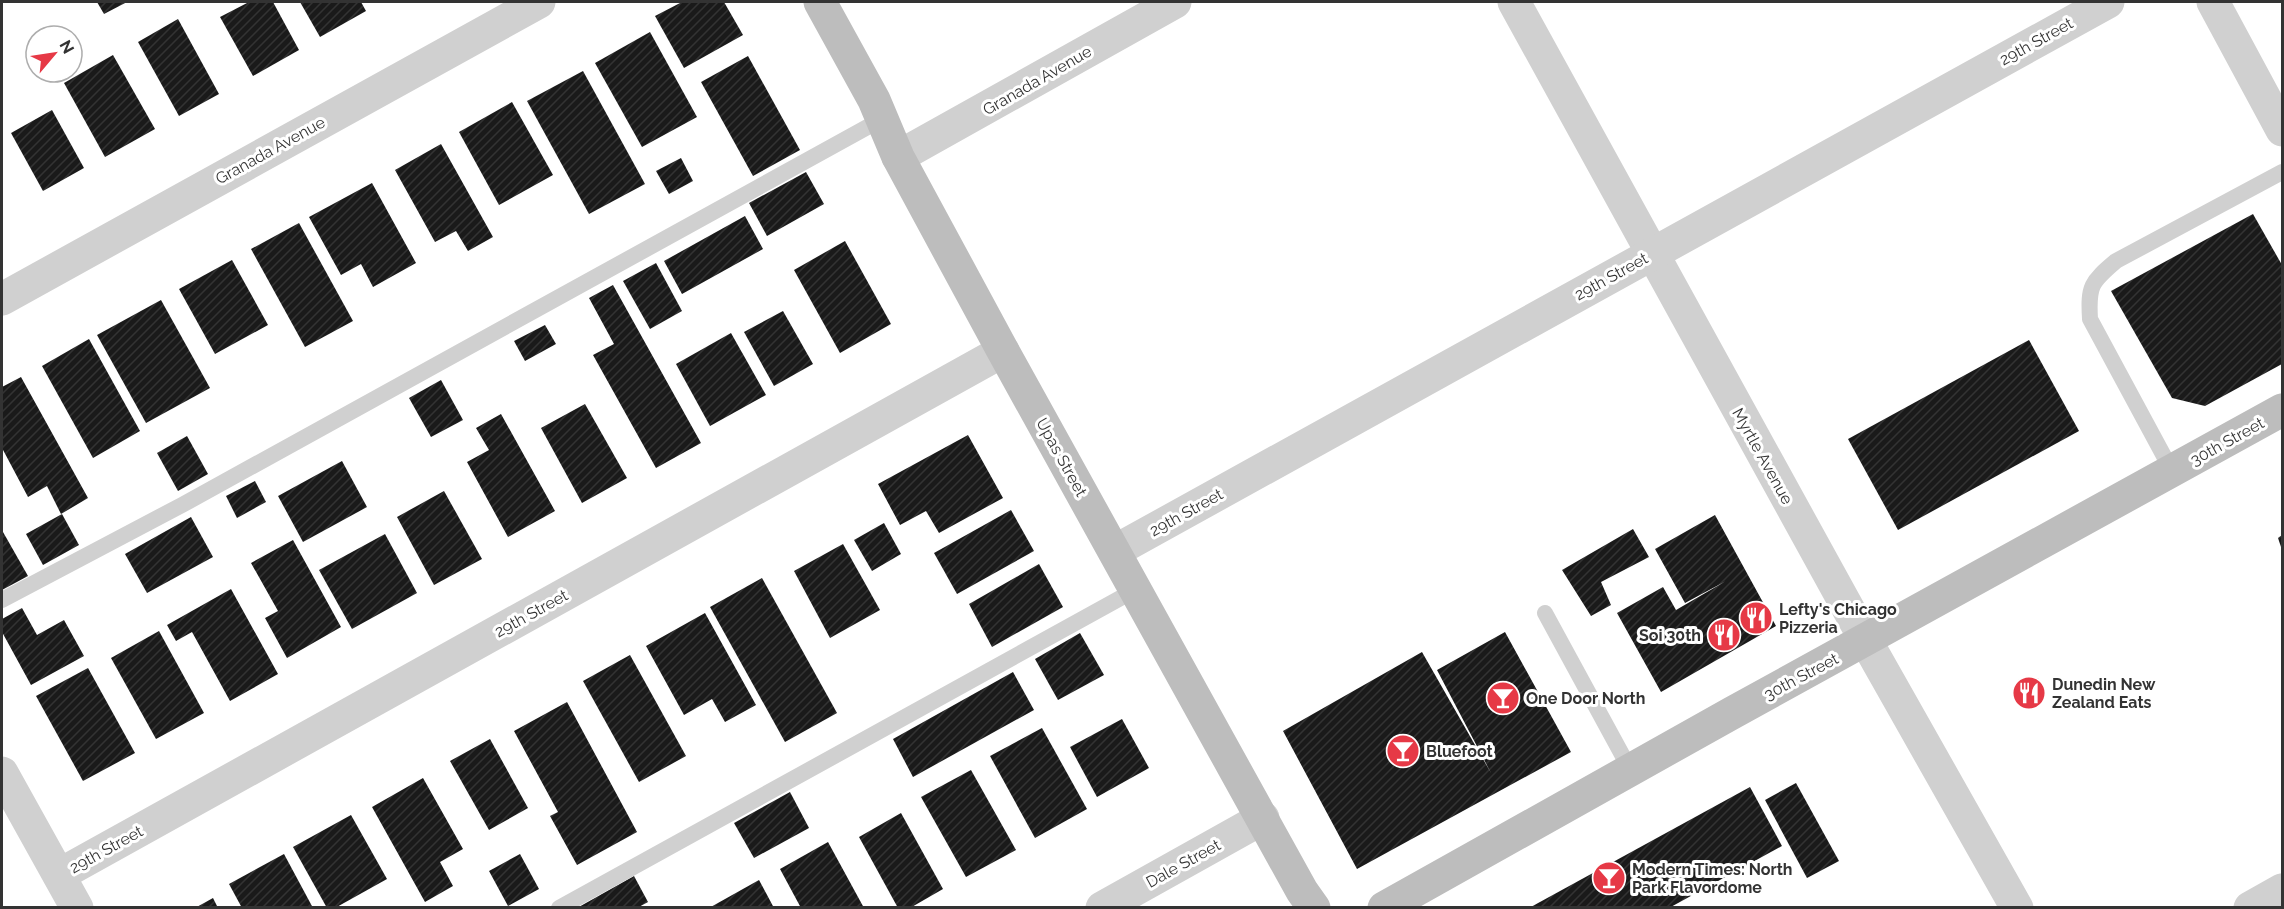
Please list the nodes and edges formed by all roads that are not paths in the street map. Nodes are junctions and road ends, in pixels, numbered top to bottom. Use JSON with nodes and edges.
{"nodes":[{"id":1,"x":539,"y":2,"type":"edge"},
{"id":2,"x":820,"y":2,"type":"edge"},
{"id":3,"x":1175,"y":2,"type":"edge"},
{"id":4,"x":1514,"y":2,"type":"edge"},
{"id":5,"x":2108,"y":2,"type":"edge"},
{"id":6,"x":2213,"y":2,"type":"edge"},
{"id":7,"x":882,"y":119,"type":"junction"},
{"id":8,"x":2283,"y":130,"type":"edge"},
{"id":9,"x":898,"y":157,"type":"junction"},
{"id":10,"x":2283,"y":172,"type":"edge"},
{"id":11,"x":1651,"y":254,"type":"junction"},
{"id":12,"x":2,"y":299,"type":"edge"},
{"id":13,"x":1003,"y":351,"type":"junction"},
{"id":14,"x":2283,"y":410,"type":"edge"},
{"id":15,"x":2172,"y":471,"type":"junction"},
{"id":16,"x":1115,"y":551,"type":"junction"},
{"id":17,"x":1135,"y":590,"type":"junction"},
{"id":18,"x":2,"y":600,"type":"edge"},
{"id":19,"x":1545,"y":613,"type":"dead end"},
{"id":20,"x":1866,"y":641,"type":"junction"},
{"id":21,"x":1631,"y":771,"type":"junction"},
{"id":22,"x":2,"y":773,"type":"edge"},
{"id":23,"x":1263,"y":818,"type":"junction"},
{"id":24,"x":59,"y":875,"type":"junction"},
{"id":25,"x":2283,"y":890,"type":"edge"},
{"id":26,"x":77,"y":908,"type":"edge"},
{"id":27,"x":559,"y":908,"type":"edge"},
{"id":28,"x":1102,"y":908,"type":"edge"},
{"id":29,"x":1314,"y":908,"type":"edge"},
{"id":30,"x":1384,"y":908,"type":"edge"},
{"id":31,"x":2017,"y":908,"type":"edge"},
{"id":32,"x":2250,"y":908,"type":"edge"}],
"edges":[{"from":1,"to":12,"type":"street","name":"Granada Avenue"},
{"from":2,"to":7,"type":"main road","name":"Upas Street"},
{"from":3,"to":9,"type":"street","name":"Granada Avenue"},
{"from":4,"to":11,"type":"street","name":"Myrtle Avenue"},
{"from":5,"to":11,"type":"street","name":"29th Street"},
{"from":6,"to":8,"type":"street"},
{"from":7,"to":9,"type":"main road","name":"Upas Street"},
{"from":7,"to":18,"type":"lane"},
{"from":9,"to":13,"type":"main road","name":"Upas Street"},
{"from":10,"to":15,"type":"lane"},
{"from":11,"to":16,"type":"street","name":"29th Street"},
{"from":11,"to":20,"type":"street","name":"Myrtle Avenue"},
{"from":13,"to":16,"type":"main road","name":"Upas Street"},
{"from":13,"to":24,"type":"street","name":"29th Street"},
{"from":14,"to":15,"type":"main road","name":"30th Street"},
{"from":15,"to":20,"type":"main road","name":"30th Street"},
{"from":16,"to":17,"type":"main road","name":"Upas Street"},
{"from":17,"to":23,"type":"main road","name":"Upas Street"},
{"from":17,"to":27,"type":"lane"},
{"from":19,"to":21,"type":"lane"},
{"from":20,"to":21,"type":"main road","name":"30th Street"},
{"from":20,"to":31,"type":"street","name":"Myrtle Avenue"},
{"from":21,"to":30,"type":"main road","name":"30th Street"},
{"from":22,"to":24,"type":"street"},
{"from":23,"to":28,"type":"street","name":"Dale Street"},
{"from":23,"to":29,"type":"main road","name":"Upas Street"},
{"from":24,"to":26,"type":"street"},
{"from":25,"to":32,"type":"street"}]}
